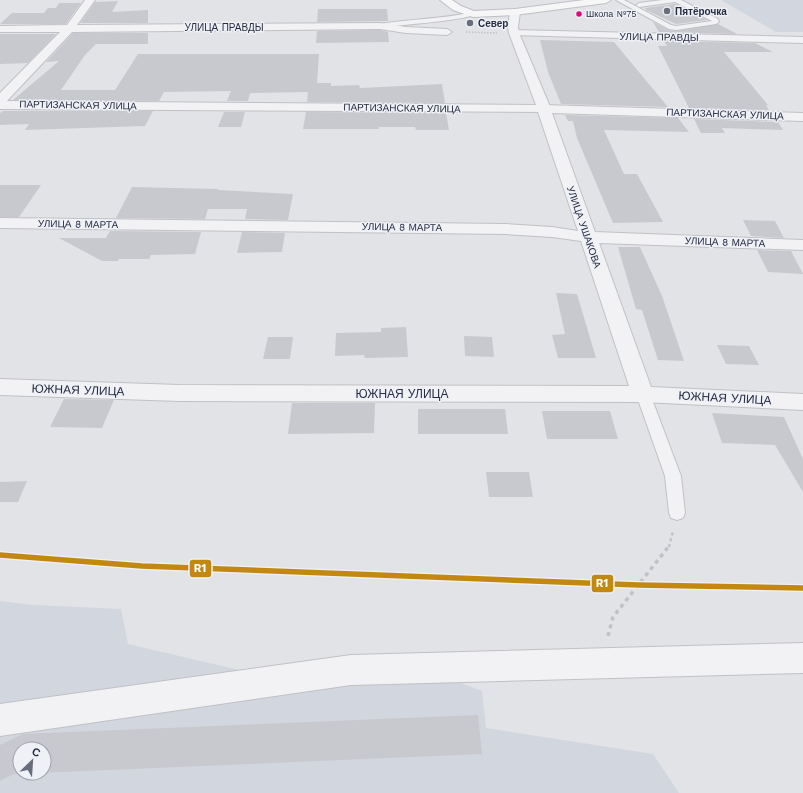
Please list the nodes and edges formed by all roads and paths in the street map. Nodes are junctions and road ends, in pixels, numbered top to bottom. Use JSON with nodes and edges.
{"nodes":[{"id":1,"x":90,"y":0,"type":"edge"},
{"id":2,"x":445,"y":0,"type":"edge"},
{"id":3,"x":606,"y":0,"type":"edge"},
{"id":4,"x":619,"y":0,"type":"edge"},
{"id":5,"x":676,"y":0,"type":"edge"},
{"id":6,"x":638,"y":5,"type":"dead end"},
{"id":7,"x":515,"y":12,"type":"junction"},
{"id":8,"x":473,"y":14,"type":"junction"},
{"id":9,"x":380,"y":26,"type":"junction"},
{"id":10,"x":70,"y":28,"type":"junction"},
{"id":11,"x":0,"y":29,"type":"edge"},
{"id":12,"x":447,"y":32,"type":"joint"},
{"id":13,"x":514,"y":33,"type":"junction"},
{"id":14,"x":803,"y":40,"type":"edge"},
{"id":15,"x":0,"y":100,"type":"edge"},
{"id":16,"x":0,"y":105,"type":"edge"},
{"id":17,"x":544,"y":109,"type":"junction"},
{"id":18,"x":803,"y":117,"type":"edge"},
{"id":19,"x":0,"y":224,"type":"edge"},
{"id":20,"x":587,"y":237,"type":"junction"},
{"id":21,"x":803,"y":245,"type":"edge"},
{"id":22,"x":0,"y":387,"type":"edge"},
{"id":23,"x":643,"y":394,"type":"junction"},
{"id":24,"x":803,"y":402,"type":"edge"},
{"id":25,"x":677,"y":513,"type":"joint"},
{"id":26,"x":803,"y":658,"type":"edge"},
{"id":27,"x":607,"y":663,"type":"junction"},
{"id":28,"x":0,"y":720,"type":"edge"}],
"edges":[{"from":1,"to":10,"type":"street"},
{"from":2,"to":8,"type":"main road"},
{"from":3,"to":7,"type":"main road"},
{"from":4,"to":5,"type":"lane"},
{"from":5,"to":6,"type":"lane"},
{"from":7,"to":8,"type":"main road"},
{"from":7,"to":13,"type":"street","name":"УЛИЦА УШАКОВА"},
{"from":8,"to":9,"type":"lane"},
{"from":9,"to":10,"type":"street","name":"УЛИЦА ПРАВДЫ"},
{"from":9,"to":12,"type":"street","name":"УЛИЦА ПРАВДЫ"},
{"from":10,"to":11,"type":"street","name":"УЛИЦА ПРАВДЫ"},
{"from":10,"to":15,"type":"street"},
{"from":12,"to":13,"type":"path"},
{"from":13,"to":14,"type":"street","name":"УЛИЦА ПРАВДЫ"},
{"from":13,"to":17,"type":"street","name":"УЛИЦА УШАКОВА"},
{"from":16,"to":17,"type":"street","name":"ПАРТИЗАНСКАЯ УЛИЦА"},
{"from":17,"to":18,"type":"street","name":"ПАРТИЗАНСКАЯ УЛИЦА"},
{"from":17,"to":20,"type":"street","name":"УЛИЦА УШАКОВА"},
{"from":19,"to":20,"type":"street","name":"УЛИЦА 8 МАРТА"},
{"from":20,"to":21,"type":"street","name":"УЛИЦА 8 МАРТА"},
{"from":20,"to":23,"type":"street","name":"УЛИЦА УШАКОВА"},
{"from":22,"to":23,"type":"street","name":"ЮЖНАЯ УЛИЦА"},
{"from":23,"to":24,"type":"street","name":"ЮЖНАЯ УЛИЦА"},
{"from":23,"to":25,"type":"lane","name":"УЛИЦА УШАКОВА"},
{"from":25,"to":27,"type":"path"},
{"from":26,"to":27,"type":"street"},
{"from":27,"to":28,"type":"street"}]}
